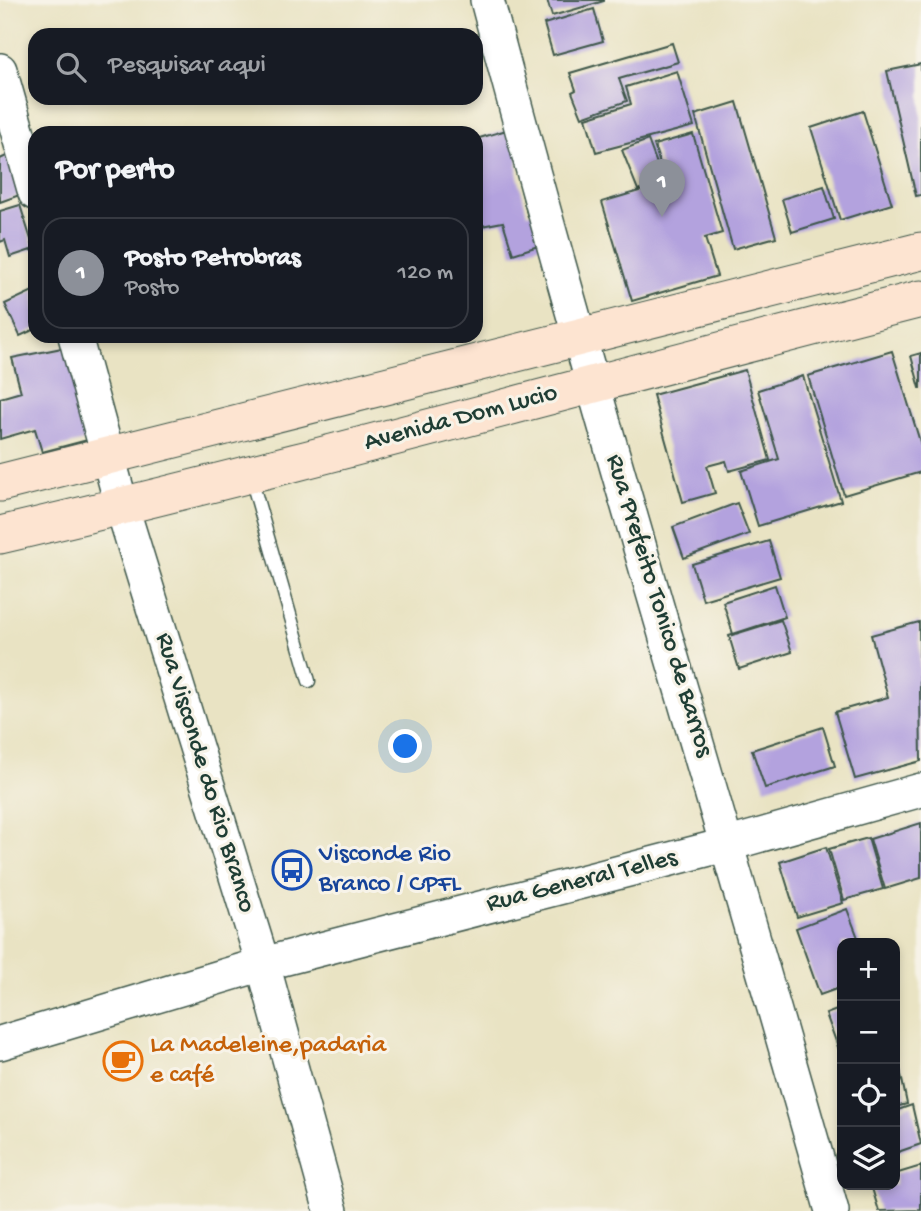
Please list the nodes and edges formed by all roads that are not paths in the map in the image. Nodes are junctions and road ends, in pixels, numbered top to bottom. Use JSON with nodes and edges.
{"nodes":[{"id":1,"x":486,"y":0,"type":"edge"},
{"id":2,"x":0,"y":70,"type":"edge"},
{"id":3,"x":28,"y":168,"type":"edge"},
{"id":4,"x":921,"y":251,"type":"edge"},
{"id":5,"x":921,"y":299,"type":"edge"},
{"id":6,"x":577,"y":335,"type":"junction"},
{"id":7,"x":77,"y":343,"type":"edge"},
{"id":8,"x":591,"y":383,"type":"junction"},
{"id":9,"x":109,"y":454,"type":"junction"},
{"id":10,"x":250,"y":474,"type":"junction"},
{"id":11,"x":0,"y":483,"type":"edge"},
{"id":12,"x":122,"y":507,"type":"junction"},
{"id":13,"x":0,"y":535,"type":"edge"},
{"id":14,"x":309,"y":681,"type":"dead end"},
{"id":15,"x":921,"y":790,"type":"edge"},
{"id":16,"x":729,"y":844,"type":"junction"},
{"id":17,"x":263,"y":964,"type":"junction"},
{"id":18,"x":0,"y":1043,"type":"edge"},
{"id":19,"x":331,"y":1211,"type":"edge"},
{"id":20,"x":832,"y":1211,"type":"edge"}],
"edges":[{"from":1,"to":6,"type":"street","name":"Rua Prefeito Tonico de Barros"},
{"from":2,"to":3,"type":"street"},
{"from":4,"to":6,"type":"main road","name":"Avenida Dom Lucio"},
{"from":5,"to":8,"type":"main road","name":"Avenida Dom Lucio"},
{"from":6,"to":8,"type":"street","name":"Rua Prefeito Tonico de Barros"},
{"from":6,"to":9,"type":"main road","name":"Avenida Dom Lucio"},
{"from":7,"to":9,"type":"street","name":"Rua Visconde do Rio Branco"},
{"from":8,"to":10,"type":"main road","name":"Avenida Dom Lucio"},
{"from":8,"to":16,"type":"street","name":"Rua Prefeito Tonico de Barros"},
{"from":9,"to":11,"type":"main road","name":"Avenida Dom Lucio"},
{"from":9,"to":12,"type":"street","name":"Rua Visconde do Rio Branco"},
{"from":10,"to":12,"type":"main road","name":"Avenida Dom Lucio"},
{"from":10,"to":14,"type":"lane"},
{"from":12,"to":13,"type":"main road","name":"Avenida Dom Lucio"},
{"from":12,"to":17,"type":"street","name":"Rua Visconde do Rio Branco"},
{"from":15,"to":16,"type":"street","name":"Rua General Telles"},
{"from":16,"to":17,"type":"street","name":"Rua General Telles"},
{"from":16,"to":20,"type":"street","name":"Rua Prefeito Tonico de Barros"},
{"from":17,"to":18,"type":"street","name":"Rua General Telles"},
{"from":17,"to":19,"type":"street","name":"Rua Visconde do Rio Branco"}]}
